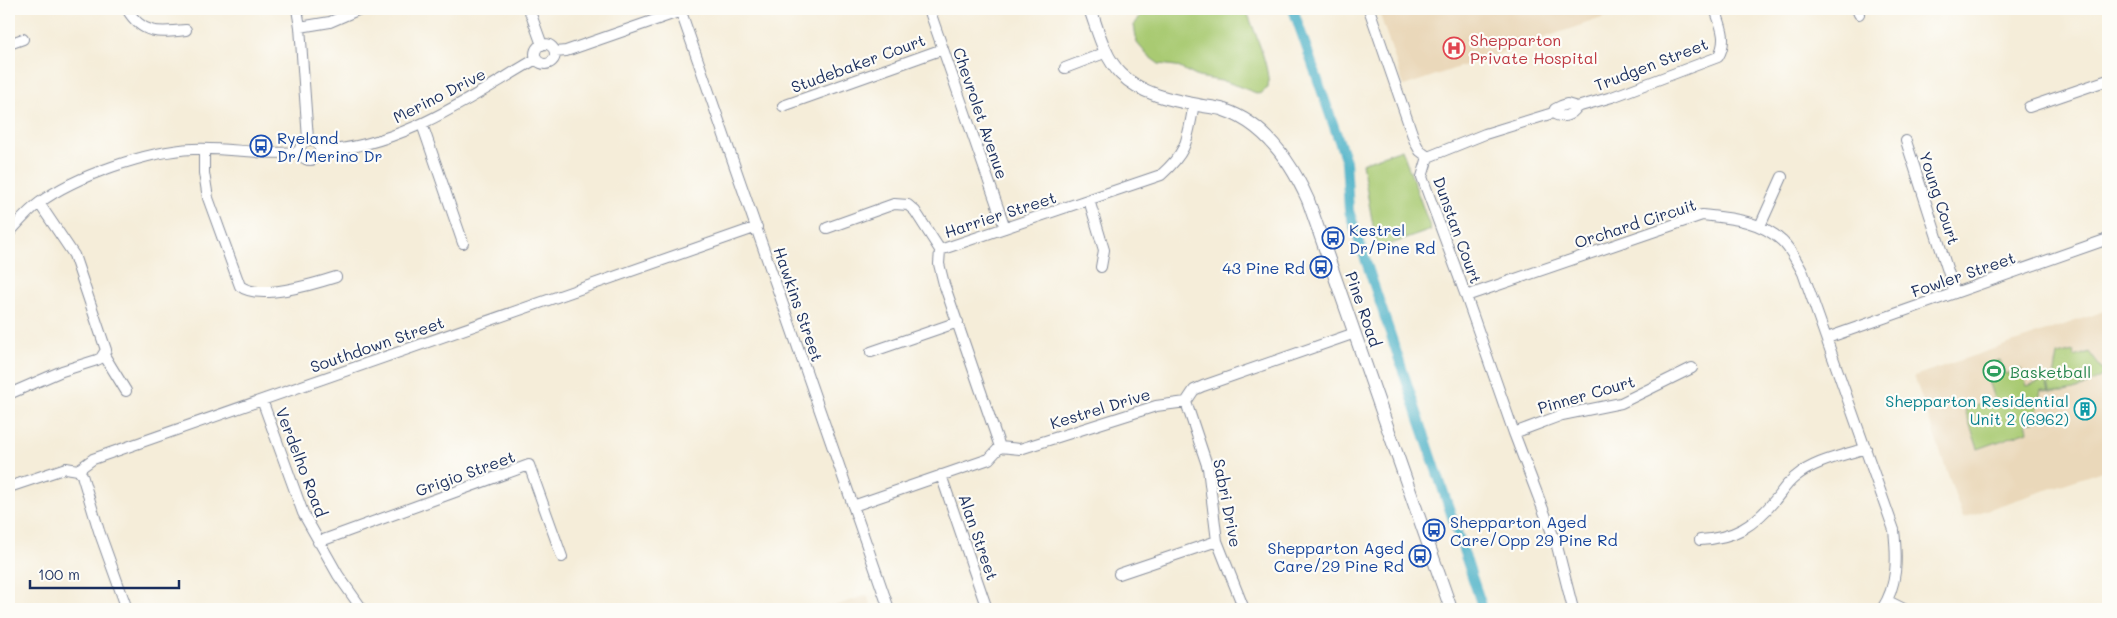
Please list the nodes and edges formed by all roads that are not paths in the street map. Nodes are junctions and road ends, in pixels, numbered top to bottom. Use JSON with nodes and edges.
{"nodes":[{"id":1,"x":127,"y":9,"type":"edge"},
{"id":2,"x":297,"y":9,"type":"edge"},
{"id":3,"x":360,"y":9,"type":"edge"},
{"id":4,"x":530,"y":9,"type":"edge"},
{"id":5,"x":929,"y":9,"type":"edge"},
{"id":6,"x":1090,"y":9,"type":"edge"},
{"id":7,"x":1369,"y":9,"type":"edge"},
{"id":8,"x":1715,"y":9,"type":"edge"},
{"id":9,"x":681,"y":10,"type":"edge"},
{"id":10,"x":300,"y":27,"type":"junction"},
{"id":11,"x":186,"y":30,"type":"dead end"},
{"id":12,"x":22,"y":40,"type":"dead end"},
{"id":13,"x":9,"y":44,"type":"edge"},
{"id":14,"x":542,"y":45,"type":"junction"},
{"id":15,"x":943,"y":49,"type":"junction"},
{"id":16,"x":555,"y":52,"type":"junction"},
{"id":17,"x":1107,"y":52,"type":"junction"},
{"id":18,"x":536,"y":59,"type":"junction"},
{"id":19,"x":1065,"y":68,"type":"dead end"},
{"id":20,"x":2108,"y":80,"type":"edge"},
{"id":21,"x":1194,"y":104,"type":"junction"},
{"id":22,"x":783,"y":106,"type":"dead end"},
{"id":23,"x":2029,"y":107,"type":"dead end"},
{"id":24,"x":422,"y":124,"type":"junction"},
{"id":25,"x":308,"y":139,"type":"junction"},
{"id":26,"x":1906,"y":141,"type":"dead end"},
{"id":27,"x":204,"y":148,"type":"junction"},
{"id":28,"x":320,"y":151,"type":"junction"},
{"id":29,"x":300,"y":152,"type":"junction"},
{"id":30,"x":1428,"y":157,"type":"junction"},
{"id":31,"x":1782,"y":177,"type":"dead end"},
{"id":32,"x":1089,"y":200,"type":"junction"},
{"id":33,"x":39,"y":203,"type":"junction"},
{"id":34,"x":1760,"y":226,"type":"junction"},
{"id":35,"x":757,"y":227,"type":"junction"},
{"id":36,"x":828,"y":228,"type":"dead end"},
{"id":37,"x":1005,"y":228,"type":"junction"},
{"id":38,"x":9,"y":232,"type":"edge"},
{"id":39,"x":2108,"y":239,"type":"edge"},
{"id":40,"x":463,"y":243,"type":"dead end"},
{"id":41,"x":940,"y":250,"type":"junction"},
{"id":42,"x":1101,"y":267,"type":"dead end"},
{"id":43,"x":336,"y":277,"type":"dead end"},
{"id":44,"x":1955,"y":293,"type":"junction"},
{"id":45,"x":1466,"y":296,"type":"junction"},
{"id":46,"x":958,"y":322,"type":"junction"},
{"id":47,"x":1355,"y":333,"type":"junction"},
{"id":48,"x":1828,"y":338,"type":"junction"},
{"id":49,"x":871,"y":352,"type":"dead end"},
{"id":50,"x":104,"y":355,"type":"junction"},
{"id":51,"x":1692,"y":368,"type":"dead end"},
{"id":52,"x":126,"y":391,"type":"dead end"},
{"id":53,"x":9,"y":394,"type":"edge"},
{"id":54,"x":262,"y":400,"type":"junction"},
{"id":55,"x":1186,"y":402,"type":"junction"},
{"id":56,"x":1514,"y":433,"type":"junction"},
{"id":57,"x":1000,"y":447,"type":"junction"},
{"id":58,"x":1866,"y":448,"type":"junction"},
{"id":59,"x":78,"y":470,"type":"junction"},
{"id":60,"x":941,"y":475,"type":"junction"},
{"id":61,"x":9,"y":487,"type":"edge"},
{"id":62,"x":853,"y":506,"type":"junction"},
{"id":63,"x":1700,"y":540,"type":"dead end"},
{"id":64,"x":1217,"y":541,"type":"junction"},
{"id":65,"x":318,"y":542,"type":"junction"},
{"id":66,"x":562,"y":557,"type":"dead end"},
{"id":67,"x":1119,"y":574,"type":"dead end"},
{"id":68,"x":1885,"y":605,"type":"edge"},
{"id":69,"x":123,"y":608,"type":"edge"},
{"id":70,"x":362,"y":609,"type":"edge"},
{"id":71,"x":889,"y":609,"type":"edge"},
{"id":72,"x":988,"y":609,"type":"edge"},
{"id":73,"x":1244,"y":609,"type":"edge"},
{"id":74,"x":1451,"y":609,"type":"edge"},
{"id":75,"x":1573,"y":609,"type":"edge"},
{"id":76,"x":1904,"y":609,"type":"edge"}],
"edges":[{"from":1,"to":11,"type":"street"},
{"from":2,"to":10,"type":"street"},
{"from":3,"to":10,"type":"street"},
{"from":4,"to":14,"type":"street"},
{"from":5,"to":15,"type":"street","name":"Chevrolet Avenue"},
{"from":6,"to":17,"type":"street","name":"Pine Road"},
{"from":7,"to":30,"type":"street","name":"Dunstan Court"},
{"from":8,"to":30,"type":"street","name":"Trudgen Street"},
{"from":9,"to":16,"type":"street"},
{"from":9,"to":35,"type":"street","name":"Hawkins Street"},
{"from":10,"to":25,"type":"street"},
{"from":12,"to":13,"type":"street"},
{"from":14,"to":16,"type":"street"},
{"from":14,"to":18,"type":"street"},
{"from":15,"to":22,"type":"street","name":"Studebaker Court"},
{"from":15,"to":37,"type":"street","name":"Chevrolet Avenue"},
{"from":16,"to":18,"type":"street"},
{"from":17,"to":19,"type":"street"},
{"from":17,"to":21,"type":"street","name":"Pine Road"},
{"from":18,"to":24,"type":"street","name":"Merino Drive"},
{"from":20,"to":23,"type":"street"},
{"from":21,"to":32,"type":"street","name":"Harrier Street"},
{"from":21,"to":47,"type":"street","name":"Pine Road"},
{"from":24,"to":28,"type":"street","name":"Merino Drive"},
{"from":24,"to":40,"type":"street"},
{"from":25,"to":28,"type":"street"},
{"from":25,"to":29,"type":"street"},
{"from":26,"to":44,"type":"street","name":"Young Court"},
{"from":27,"to":29,"type":"street"},
{"from":27,"to":33,"type":"street"},
{"from":27,"to":43,"type":"street"},
{"from":28,"to":29,"type":"street"},
{"from":30,"to":45,"type":"street","name":"Dunstan Court"},
{"from":31,"to":34,"type":"street"},
{"from":32,"to":37,"type":"street","name":"Harrier Street"},
{"from":32,"to":42,"type":"street"},
{"from":33,"to":38,"type":"street"},
{"from":33,"to":50,"type":"street"},
{"from":34,"to":45,"type":"street","name":"Orchard Circuit"},
{"from":34,"to":48,"type":"street","name":"Orchard Circuit"},
{"from":35,"to":54,"type":"street","name":"Southdown Street"},
{"from":35,"to":62,"type":"street","name":"Hawkins Street"},
{"from":36,"to":41,"type":"street"},
{"from":37,"to":41,"type":"street","name":"Harrier Street"},
{"from":39,"to":44,"type":"street","name":"Fowler Street"},
{"from":41,"to":46,"type":"street","name":"Harrier Street"},
{"from":44,"to":48,"type":"street","name":"Fowler Street"},
{"from":45,"to":56,"type":"street"},
{"from":46,"to":49,"type":"street"},
{"from":46,"to":57,"type":"street","name":"Harrier Street"},
{"from":47,"to":55,"type":"street"},
{"from":47,"to":74,"type":"street","name":"Pine Road"},
{"from":48,"to":58,"type":"street","name":"Orchard Circuit"},
{"from":50,"to":52,"type":"street"},
{"from":50,"to":53,"type":"street"},
{"from":51,"to":56,"type":"street","name":"Pinner Court"},
{"from":54,"to":59,"type":"street","name":"Southdown Street"},
{"from":54,"to":65,"type":"street","name":"Verdelho Road"},
{"from":55,"to":57,"type":"street","name":"Kestrel Drive"},
{"from":55,"to":64,"type":"street","name":"Sabri Drive"},
{"from":56,"to":75,"type":"street"},
{"from":57,"to":60,"type":"street"},
{"from":58,"to":63,"type":"street"},
{"from":58,"to":68,"type":"street","name":"Orchard Circuit"},
{"from":59,"to":61,"type":"street","name":"Southdown Street"},
{"from":59,"to":69,"type":"street"},
{"from":60,"to":62,"type":"street"},
{"from":60,"to":72,"type":"street","name":"Alan Street"},
{"from":62,"to":71,"type":"street","name":"Hawkins Street"},
{"from":64,"to":67,"type":"street"},
{"from":64,"to":73,"type":"street","name":"Sabri Drive"},
{"from":65,"to":66,"type":"street","name":"Grigio Street"},
{"from":65,"to":70,"type":"street","name":"Verdelho Road"},
{"from":68,"to":76,"type":"street"}]}
